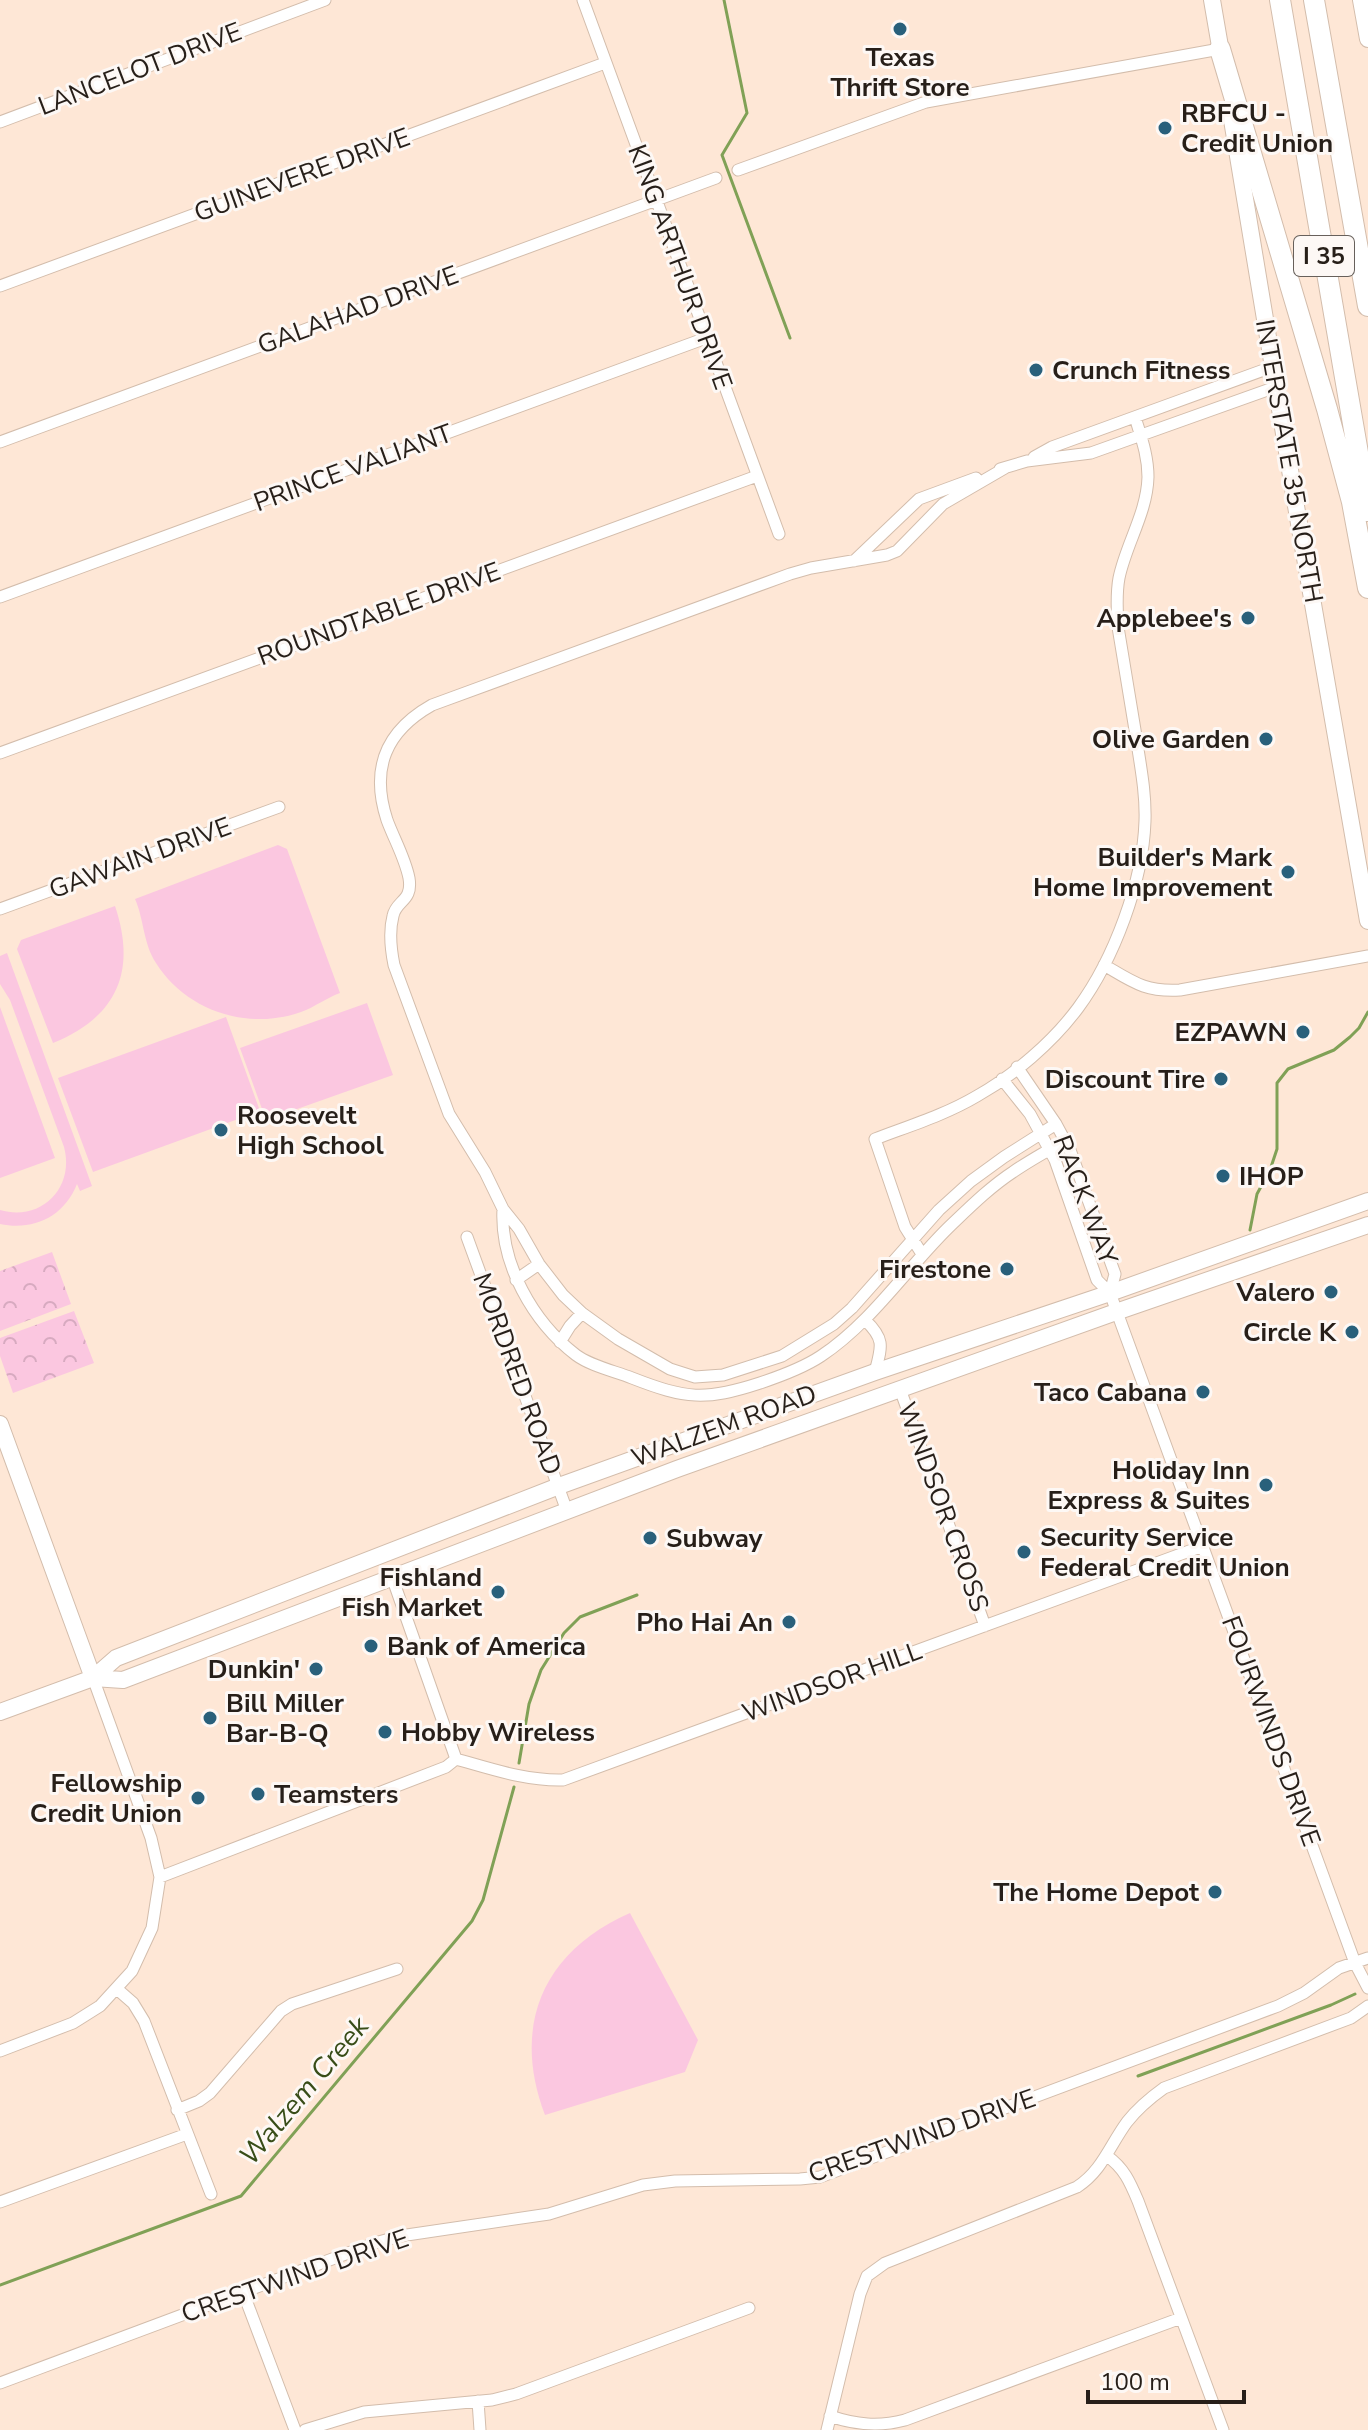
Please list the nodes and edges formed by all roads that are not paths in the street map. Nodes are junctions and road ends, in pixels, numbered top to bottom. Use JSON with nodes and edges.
{"nodes":[{"id":1,"x":325,"y":0,"type":"edge"},
{"id":2,"x":583,"y":0,"type":"edge"},
{"id":3,"x":1212,"y":0,"type":"edge"},
{"id":4,"x":1280,"y":0,"type":"edge"},
{"id":5,"x":1314,"y":0,"type":"edge"},
{"id":6,"x":1327,"y":0,"type":"edge"},
{"id":7,"x":1361,"y":0,"type":"edge"},
{"id":8,"x":1368,"y":39,"type":"edge"},
{"id":9,"x":1220,"y":49,"type":"junction"},
{"id":10,"x":605,"y":63,"type":"junction"},
{"id":11,"x":1331,"y":99,"type":"junction"},
{"id":12,"x":0,"y":122,"type":"edge"},
{"id":13,"x":738,"y":170,"type":"dead end"},
{"id":14,"x":716,"y":178,"type":"dead end"},
{"id":15,"x":656,"y":200,"type":"junction"},
{"id":16,"x":0,"y":286,"type":"edge"},
{"id":17,"x":1368,"y":306,"type":"edge"},
{"id":18,"x":706,"y":338,"type":"junction"},
{"id":19,"x":1272,"y":367,"type":"junction"},
{"id":20,"x":1276,"y":387,"type":"junction"},
{"id":21,"x":1135,"y":417,"type":"junction"},
{"id":22,"x":1141,"y":435,"type":"junction"},
{"id":23,"x":0,"y":442,"type":"edge"},
{"id":24,"x":1027,"y":461,"type":"junction"},
{"id":25,"x":1005,"y":468,"type":"junction"},
{"id":26,"x":757,"y":476,"type":"junction"},
{"id":27,"x":1368,"y":511,"type":"edge"},
{"id":28,"x":890,"y":527,"type":"junction"},
{"id":29,"x":779,"y":534,"type":"dead end"},
{"id":30,"x":905,"y":544,"type":"junction"},
{"id":31,"x":854,"y":561,"type":"junction"},
{"id":32,"x":1368,"y":588,"type":"edge"},
{"id":33,"x":0,"y":597,"type":"edge"},
{"id":34,"x":0,"y":753,"type":"edge"},
{"id":35,"x":279,"y":807,"type":"dead end"},
{"id":36,"x":0,"y":909,"type":"edge"},
{"id":37,"x":1368,"y":921,"type":"edge"},
{"id":38,"x":1368,"y":956,"type":"edge"},
{"id":39,"x":1104,"y":965,"type":"junction"},
{"id":40,"x":1017,"y":1067,"type":"junction"},
{"id":41,"x":1002,"y":1079,"type":"junction"},
{"id":42,"x":1056,"y":1124,"type":"junction"},
{"id":43,"x":1041,"y":1133,"type":"junction"},
{"id":44,"x":1065,"y":1140,"type":"junction"},
{"id":45,"x":1050,"y":1150,"type":"junction"},
{"id":46,"x":1368,"y":1189,"type":"edge"},
{"id":47,"x":1368,"y":1201,"type":"edge"},
{"id":48,"x":503,"y":1209,"type":"junction"},
{"id":49,"x":1335,"y":1213,"type":"junction"},
{"id":50,"x":1368,"y":1225,"type":"edge"},
{"id":51,"x":1345,"y":1233,"type":"junction"},
{"id":52,"x":1368,"y":1234,"type":"edge"},
{"id":53,"x":467,"y":1237,"type":"dead end"},
{"id":54,"x":911,"y":1239,"type":"junction"},
{"id":55,"x":922,"y":1254,"type":"junction"},
{"id":56,"x":539,"y":1264,"type":"junction"},
{"id":57,"x":516,"y":1280,"type":"junction"},
{"id":58,"x":1110,"y":1293,"type":"junction"},
{"id":59,"x":1116,"y":1312,"type":"junction"},
{"id":60,"x":582,"y":1313,"type":"junction"},
{"id":61,"x":865,"y":1320,"type":"junction"},
{"id":62,"x":973,"y":1338,"type":"junction"},
{"id":63,"x":560,"y":1342,"type":"junction"},
{"id":64,"x":875,"y":1372,"type":"junction"},
{"id":65,"x":900,"y":1389,"type":"junction"},
{"id":66,"x":0,"y":1424,"type":"edge"},
{"id":67,"x":559,"y":1486,"type":"junction"},
{"id":68,"x":567,"y":1511,"type":"junction"},
{"id":69,"x":464,"y":1523,"type":"junction"},
{"id":70,"x":1203,"y":1546,"type":"junction"},
{"id":71,"x":392,"y":1577,"type":"junction"},
{"id":72,"x":985,"y":1626,"type":"junction"},
{"id":73,"x":93,"y":1678,"type":"junction"},
{"id":74,"x":0,"y":1712,"type":"edge"},
{"id":75,"x":456,"y":1759,"type":"junction"},
{"id":76,"x":160,"y":1877,"type":"junction"},
{"id":77,"x":1368,"y":1958,"type":"edge"},
{"id":78,"x":1355,"y":1963,"type":"junction"},
{"id":79,"x":397,"y":1969,"type":"dead end"},
{"id":80,"x":1368,"y":1988,"type":"edge"},
{"id":81,"x":117,"y":1989,"type":"junction"},
{"id":82,"x":1368,"y":2006,"type":"edge"},
{"id":83,"x":0,"y":2051,"type":"edge"},
{"id":84,"x":177,"y":2110,"type":"junction"},
{"id":85,"x":187,"y":2134,"type":"junction"},
{"id":86,"x":1107,"y":2156,"type":"junction"},
{"id":87,"x":211,"y":2194,"type":"dead end"},
{"id":88,"x":0,"y":2202,"type":"edge"},
{"id":89,"x":243,"y":2292,"type":"junction"},
{"id":90,"x":749,"y":2308,"type":"dead end"},
{"id":91,"x":1181,"y":2318,"type":"junction"},
{"id":92,"x":0,"y":2383,"type":"edge"},
{"id":93,"x":478,"y":2401,"type":"junction"},
{"id":94,"x":830,"y":2416,"type":"junction"},
{"id":95,"x":295,"y":2430,"type":"edge"},
{"id":96,"x":305,"y":2430,"type":"edge"},
{"id":97,"x":480,"y":2430,"type":"edge"},
{"id":98,"x":827,"y":2430,"type":"edge"},
{"id":99,"x":1223,"y":2430,"type":"edge"}],
"edges":[{"from":1,"to":12,"type":"street","name":"LANCELOT DRIVE"},
{"from":2,"to":10,"type":"street","name":"KING ARTHUR DRIVE"},
{"from":3,"to":9,"type":"main road","name":"INTERSTATE 35 NORTH"},
{"from":4,"to":27,"type":"highway","number":"I 35"},
{"from":5,"to":11,"type":"highway","number":"I 35"},
{"from":6,"to":11,"type":"highway"},
{"from":7,"to":8,"type":"main road"},
{"from":9,"to":13,"type":"street"},
{"from":9,"to":19,"type":"main road","name":"INTERSTATE 35 NORTH"},
{"from":9,"to":32,"type":"highway"},
{"from":10,"to":15,"type":"street","name":"KING ARTHUR DRIVE"},
{"from":10,"to":16,"type":"street","name":"GUINEVERE DRIVE"},
{"from":11,"to":17,"type":"highway","number":"I 35"},
{"from":14,"to":15,"type":"street","name":"GALAHAD DRIVE"},
{"from":15,"to":18,"type":"street","name":"KING ARTHUR DRIVE"},
{"from":15,"to":23,"type":"street","name":"GALAHAD DRIVE"},
{"from":18,"to":26,"type":"street","name":"KING ARTHUR DRIVE"},
{"from":18,"to":33,"type":"street","name":"PRINCE VALIANT"},
{"from":19,"to":20,"type":"main road","name":"INTERSTATE 35 NORTH"},
{"from":19,"to":21,"type":"street"},
{"from":20,"to":22,"type":"street"},
{"from":20,"to":37,"type":"main road","name":"INTERSTATE 35 NORTH"},
{"from":21,"to":22,"type":"street"},
{"from":21,"to":24,"type":"street"},
{"from":22,"to":24,"type":"street"},
{"from":22,"to":39,"type":"street"},
{"from":24,"to":25,"type":"street"},
{"from":25,"to":28,"type":"street"},
{"from":25,"to":30,"type":"street"},
{"from":26,"to":29,"type":"street","name":"KING ARTHUR DRIVE"},
{"from":26,"to":34,"type":"street","name":"ROUNDTABLE DRIVE"},
{"from":28,"to":30,"type":"street"},
{"from":28,"to":31,"type":"street"},
{"from":30,"to":31,"type":"street"},
{"from":31,"to":48,"type":"street"},
{"from":35,"to":36,"type":"street","name":"GAWAIN DRIVE"},
{"from":38,"to":39,"type":"street"},
{"from":39,"to":40,"type":"street"},
{"from":40,"to":41,"type":"street"},
{"from":40,"to":42,"type":"street","name":"RACK WAY"},
{"from":41,"to":43,"type":"street","name":"RACK WAY"},
{"from":41,"to":54,"type":"street"},
{"from":42,"to":43,"type":"street"},
{"from":42,"to":44,"type":"street","name":"RACK WAY"},
{"from":43,"to":45,"type":"street","name":"RACK WAY"},
{"from":43,"to":54,"type":"street"},
{"from":44,"to":45,"type":"street"},
{"from":44,"to":58,"type":"street","name":"RACK WAY"},
{"from":45,"to":55,"type":"street"},
{"from":45,"to":58,"type":"street","name":"RACK WAY"},
{"from":46,"to":49,"type":"main road"},
{"from":47,"to":49,"type":"main road","name":"WALZEM ROAD"},
{"from":48,"to":56,"type":"street"},
{"from":48,"to":57,"type":"street"},
{"from":49,"to":58,"type":"main road","name":"WALZEM ROAD"},
{"from":50,"to":51,"type":"main road","name":"WALZEM ROAD"},
{"from":51,"to":52,"type":"main road"},
{"from":51,"to":59,"type":"main road","name":"WALZEM ROAD"},
{"from":53,"to":67,"type":"street","name":"MORDRED ROAD"},
{"from":54,"to":55,"type":"street"},
{"from":54,"to":60,"type":"street"},
{"from":55,"to":61,"type":"street"},
{"from":56,"to":57,"type":"street"},
{"from":56,"to":60,"type":"street"},
{"from":57,"to":63,"type":"street"},
{"from":58,"to":59,"type":"street","name":"FOURWINDS DRIVE"},
{"from":58,"to":62,"type":"main road","name":"WALZEM ROAD"},
{"from":59,"to":65,"type":"main road","name":"WALZEM ROAD"},
{"from":59,"to":70,"type":"street","name":"FOURWINDS DRIVE"},
{"from":60,"to":63,"type":"street"},
{"from":61,"to":63,"type":"street"},
{"from":61,"to":64,"type":"street"},
{"from":62,"to":64,"type":"main road","name":"WALZEM ROAD"},
{"from":62,"to":65,"type":"main road"},
{"from":64,"to":67,"type":"main road","name":"WALZEM ROAD"},
{"from":65,"to":68,"type":"main road","name":"WALZEM ROAD"},
{"from":65,"to":72,"type":"street","name":"WINDSOR CROSS"},
{"from":66,"to":73,"type":"main road"},
{"from":67,"to":68,"type":"street","name":"MORDRED ROAD"},
{"from":67,"to":69,"type":"main road","name":"WALZEM ROAD"},
{"from":68,"to":71,"type":"main road","name":"WALZEM ROAD"},
{"from":69,"to":71,"type":"main road"},
{"from":69,"to":73,"type":"main road","name":"WALZEM ROAD"},
{"from":70,"to":72,"type":"street","name":"WINDSOR HILL"},
{"from":70,"to":78,"type":"street","name":"FOURWINDS DRIVE"},
{"from":71,"to":73,"type":"main road","name":"WALZEM ROAD"},
{"from":71,"to":75,"type":"street"},
{"from":72,"to":75,"type":"street","name":"WINDSOR HILL"},
{"from":73,"to":74,"type":"main road","name":"WALZEM ROAD"},
{"from":73,"to":76,"type":"street"},
{"from":75,"to":76,"type":"street"},
{"from":76,"to":81,"type":"street"},
{"from":77,"to":78,"type":"street","name":"CRESTWIND DRIVE"},
{"from":78,"to":80,"type":"street","name":"FOURWINDS DRIVE"},
{"from":78,"to":89,"type":"street","name":"CRESTWIND DRIVE"},
{"from":79,"to":84,"type":"street"},
{"from":81,"to":83,"type":"street"},
{"from":81,"to":84,"type":"street"},
{"from":82,"to":86,"type":"street"},
{"from":84,"to":85,"type":"street"},
{"from":85,"to":87,"type":"street"},
{"from":85,"to":88,"type":"street"},
{"from":86,"to":91,"type":"street"},
{"from":86,"to":94,"type":"street"},
{"from":89,"to":92,"type":"street","name":"CRESTWIND DRIVE"},
{"from":89,"to":95,"type":"street"},
{"from":90,"to":93,"type":"street"},
{"from":91,"to":94,"type":"street"},
{"from":91,"to":99,"type":"street"},
{"from":93,"to":96,"type":"street"},
{"from":93,"to":97,"type":"street"},
{"from":94,"to":98,"type":"street"}]}
